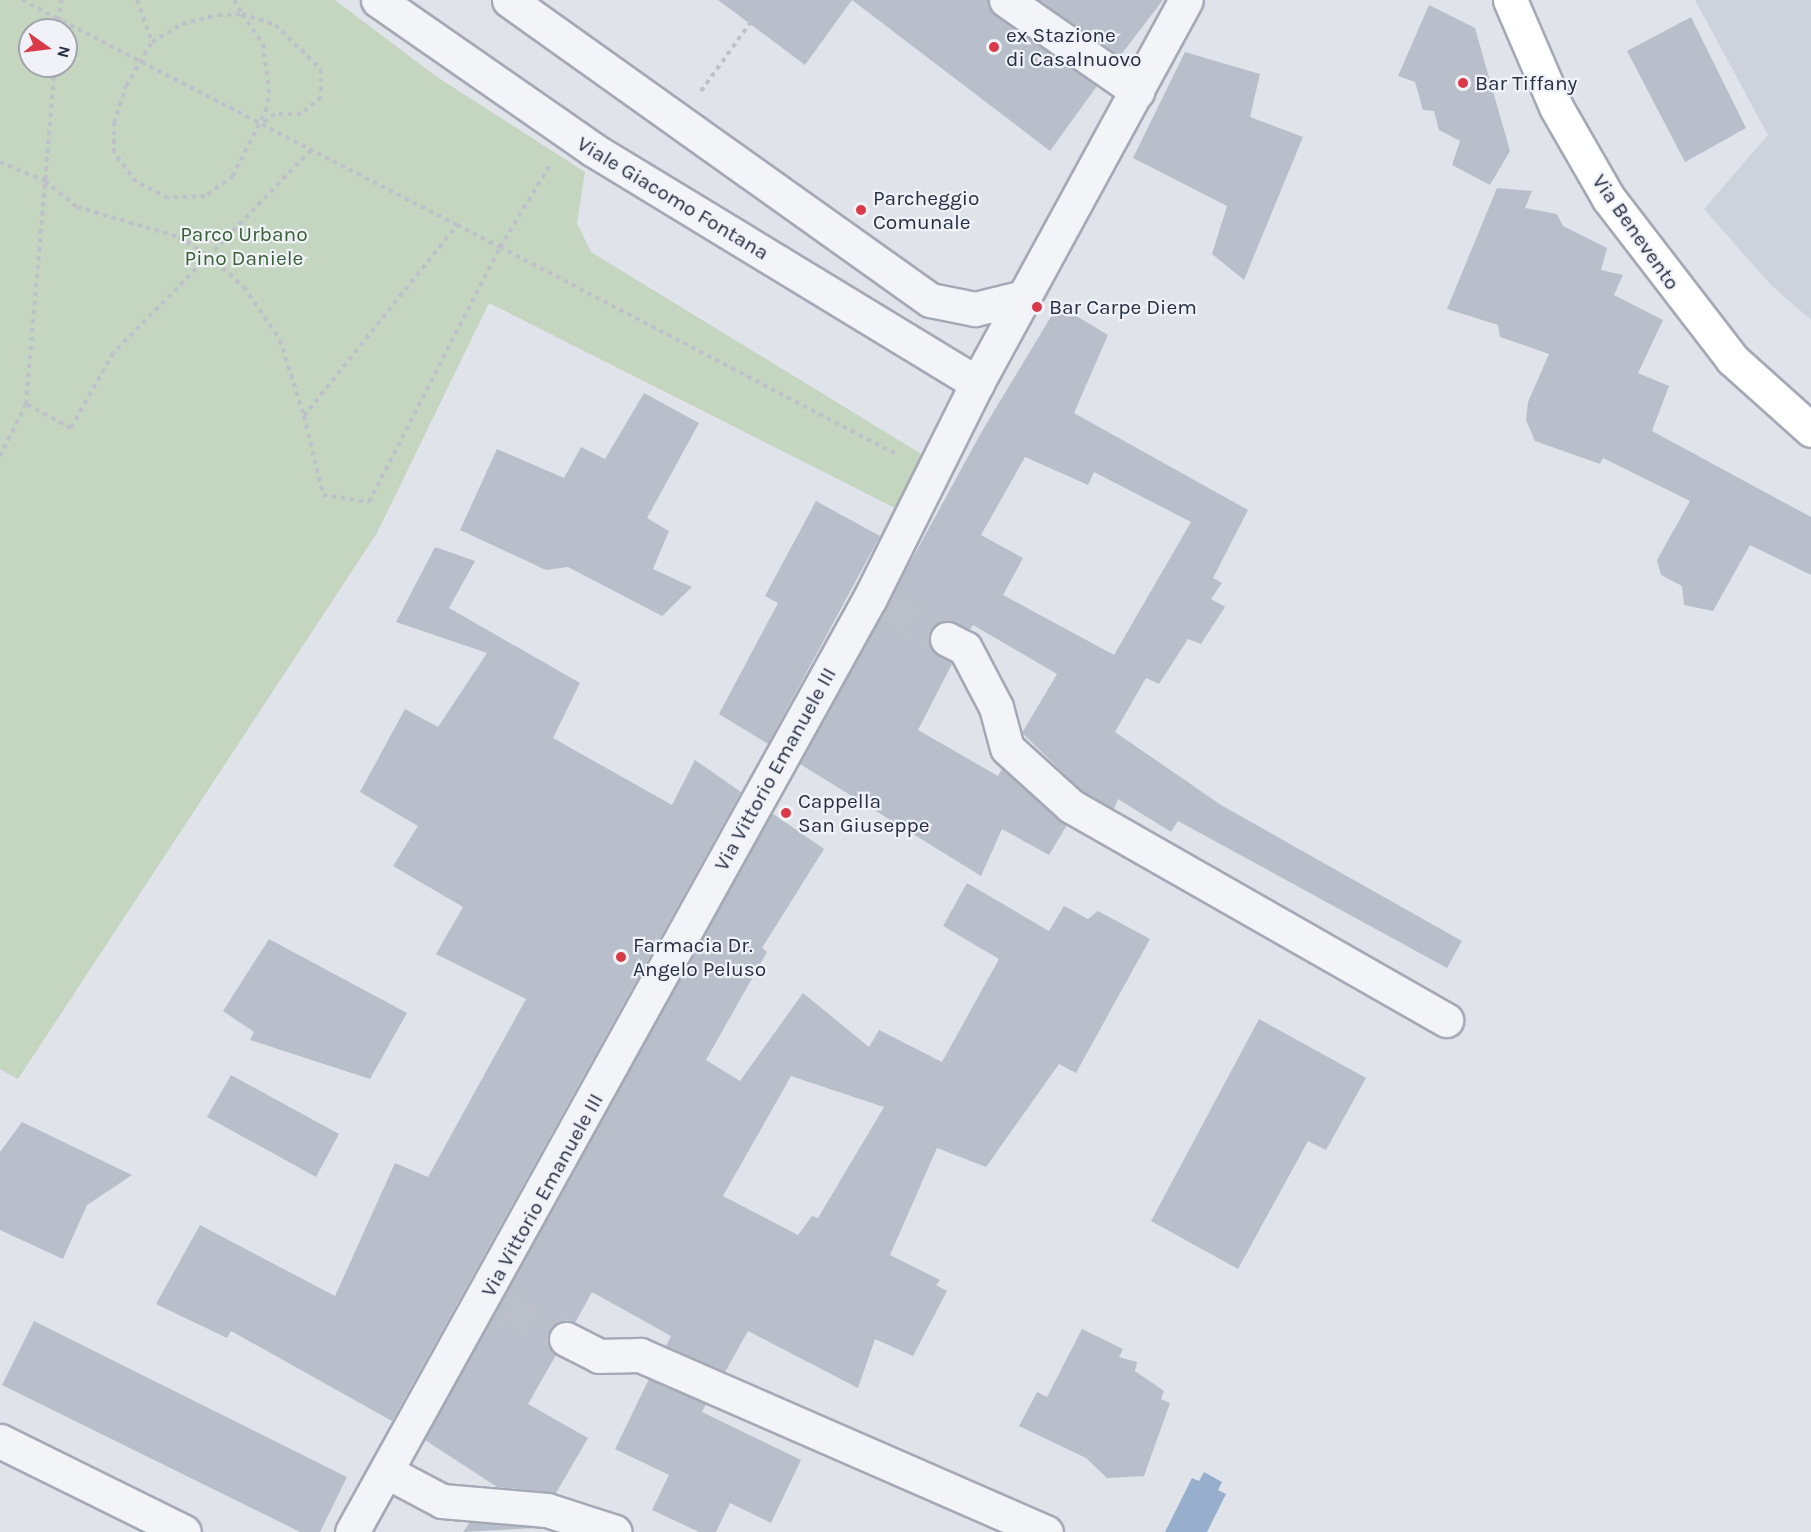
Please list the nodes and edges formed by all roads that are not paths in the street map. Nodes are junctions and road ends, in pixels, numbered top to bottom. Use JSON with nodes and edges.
{"nodes":[{"id":1,"x":378,"y":0,"type":"edge"},
{"id":2,"x":509,"y":0,"type":"edge"},
{"id":3,"x":1006,"y":0,"type":"edge"},
{"id":4,"x":1186,"y":0,"type":"edge"},
{"id":5,"x":1504,"y":3,"type":"edge"},
{"id":6,"x":1137,"y":91,"type":"junction"},
{"id":7,"x":1024,"y":297,"type":"junction"},
{"id":8,"x":977,"y":383,"type":"junction"},
{"id":9,"x":1811,"y":430,"type":"edge"},
{"id":10,"x":947,"y":639,"type":"tunnel mouth"},
{"id":11,"x":1446,"y":1020,"type":"dead end"},
{"id":12,"x":566,"y":1339,"type":"tunnel mouth"},
{"id":13,"x":0,"y":1441,"type":"edge"},
{"id":14,"x":389,"y":1473,"type":"junction"},
{"id":15,"x":184,"y":1532,"type":"edge"},
{"id":16,"x":352,"y":1532,"type":"edge"},
{"id":17,"x":615,"y":1532,"type":"edge"},
{"id":18,"x":1046,"y":1532,"type":"edge"}],
"edges":[{"from":1,"to":8,"type":"street","name":"Viale Giacomo Fontana"},
{"from":2,"to":7,"type":"street"},
{"from":3,"to":6,"type":"street"},
{"from":4,"to":6,"type":"street","name":"Via Vittorio Emanuele III"},
{"from":5,"to":9,"type":"main road","name":"Via Benevento"},
{"from":6,"to":7,"type":"street","name":"Via Vittorio Emanuele III"},
{"from":7,"to":8,"type":"street","name":"Via Vittorio Emanuele III"},
{"from":8,"to":14,"type":"street","name":"Via Vittorio Emanuele III"},
{"from":10,"to":11,"type":"street"},
{"from":12,"to":18,"type":"street"},
{"from":13,"to":15,"type":"street"},
{"from":14,"to":16,"type":"street","name":"Via Vittorio Emanuele III"},
{"from":14,"to":17,"type":"street"}]}
